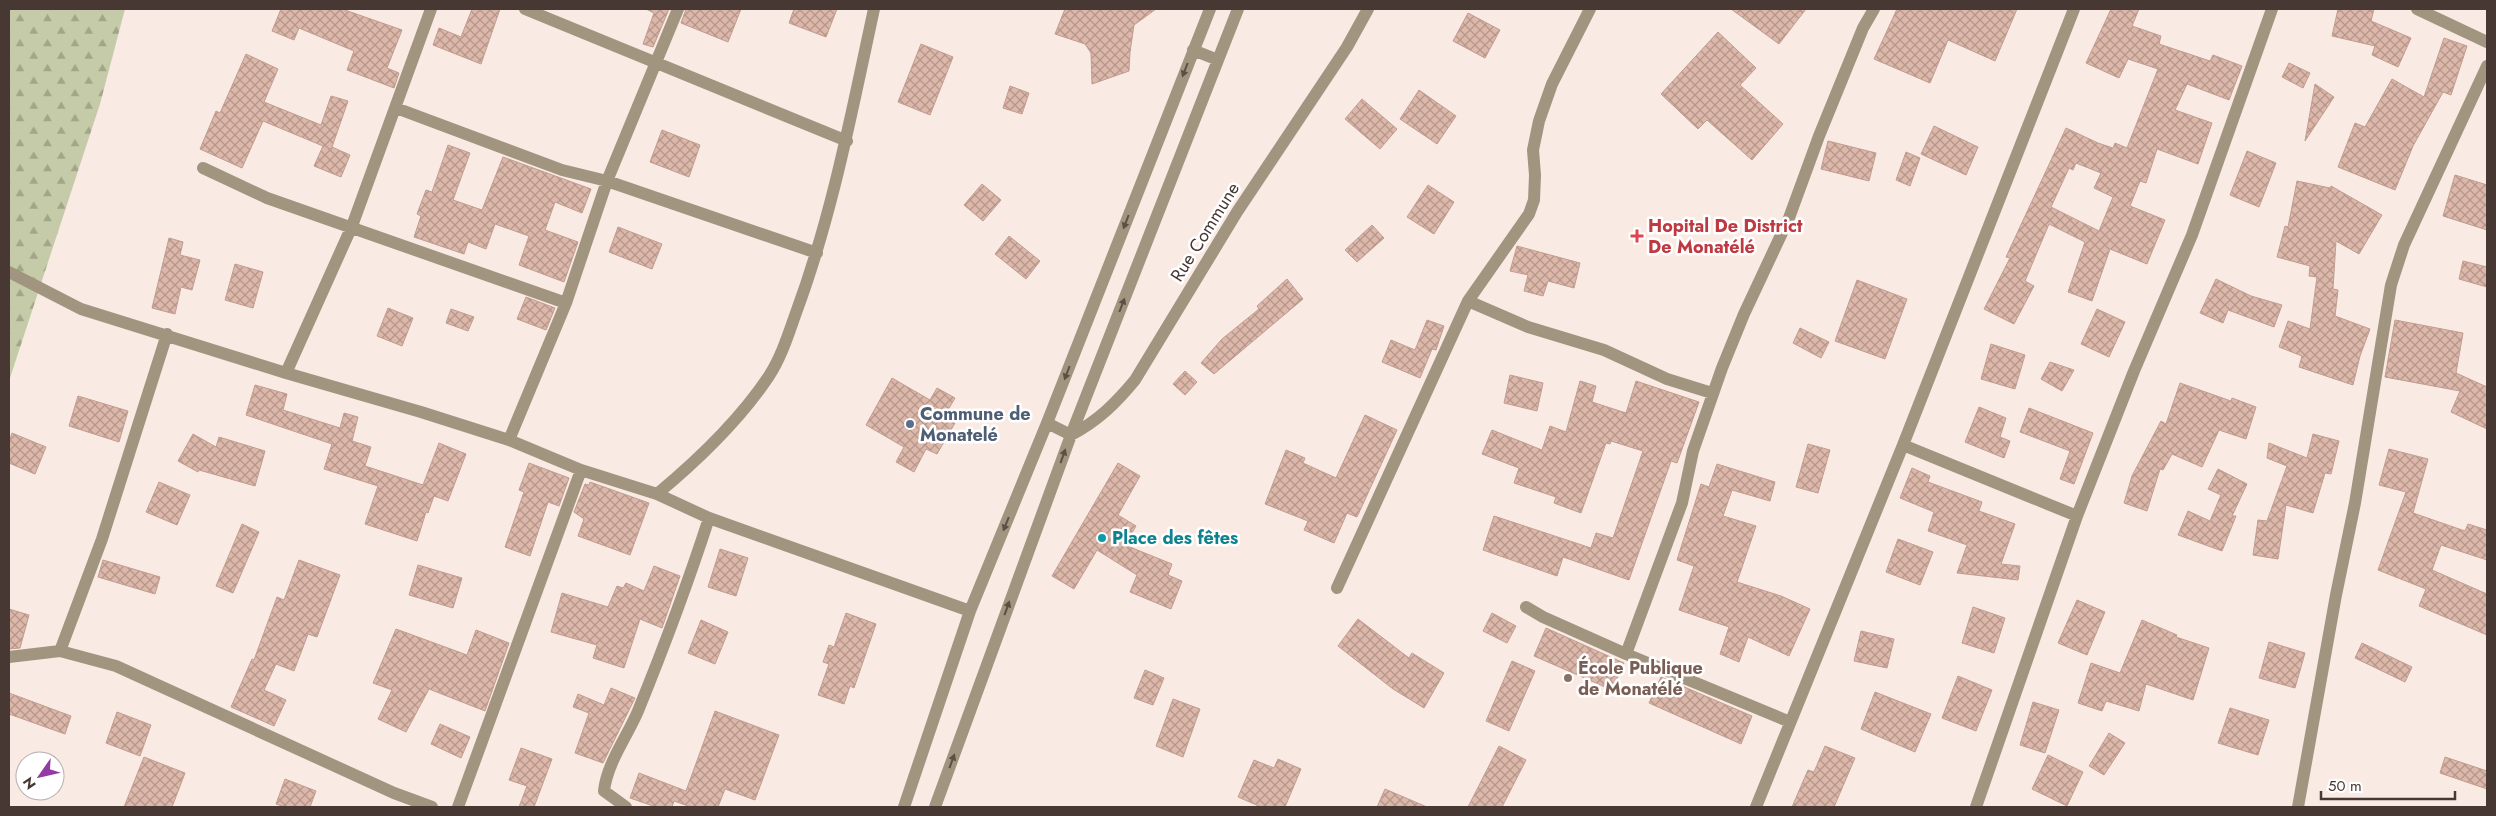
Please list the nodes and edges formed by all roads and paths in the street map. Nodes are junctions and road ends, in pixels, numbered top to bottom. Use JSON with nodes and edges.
{"nodes":[{"id":1,"x":431,"y":9,"type":"edge"},
{"id":2,"x":525,"y":9,"type":"edge"},
{"id":3,"x":678,"y":9,"type":"edge"},
{"id":4,"x":874,"y":9,"type":"edge"},
{"id":5,"x":1210,"y":9,"type":"edge"},
{"id":6,"x":1238,"y":9,"type":"edge"},
{"id":7,"x":1368,"y":9,"type":"edge"},
{"id":8,"x":1590,"y":9,"type":"edge"},
{"id":9,"x":1874,"y":9,"type":"edge"},
{"id":10,"x":2074,"y":9,"type":"edge"},
{"id":11,"x":2272,"y":9,"type":"edge"},
{"id":12,"x":2417,"y":9,"type":"edge"},
{"id":13,"x":2487,"y":42,"type":"edge"},
{"id":14,"x":1193,"y":50,"type":"junction"},
{"id":15,"x":1218,"y":60,"type":"junction"},
{"id":16,"x":656,"y":63,"type":"junction"},
{"id":17,"x":2487,"y":66,"type":"edge"},
{"id":18,"x":396,"y":108,"type":"junction"},
{"id":19,"x":847,"y":141,"type":"junction"},
{"id":20,"x":203,"y":168,"type":"dead end"},
{"id":21,"x":608,"y":181,"type":"junction"},
{"id":22,"x":352,"y":226,"type":"junction"},
{"id":23,"x":817,"y":253,"type":"junction"},
{"id":24,"x":9,"y":272,"type":"edge"},
{"id":25,"x":1468,"y":302,"type":"junction"},
{"id":26,"x":566,"y":303,"type":"junction"},
{"id":27,"x":167,"y":334,"type":"junction"},
{"id":28,"x":286,"y":374,"type":"junction"},
{"id":29,"x":1712,"y":392,"type":"junction"},
{"id":30,"x":1047,"y":423,"type":"junction"},
{"id":31,"x":1071,"y":435,"type":"junction"},
{"id":32,"x":509,"y":440,"type":"junction"},
{"id":33,"x":1903,"y":445,"type":"junction"},
{"id":34,"x":581,"y":470,"type":"junction"},
{"id":35,"x":657,"y":494,"type":"junction"},
{"id":36,"x":2077,"y":516,"type":"junction"},
{"id":37,"x":709,"y":518,"type":"junction"},
{"id":38,"x":1337,"y":588,"type":"dead end"},
{"id":39,"x":1526,"y":607,"type":"dead end"},
{"id":40,"x":970,"y":612,"type":"junction"},
{"id":41,"x":60,"y":651,"type":"junction"},
{"id":42,"x":1626,"y":654,"type":"junction"},
{"id":43,"x":9,"y":657,"type":"edge"},
{"id":44,"x":1790,"y":722,"type":"junction"},
{"id":45,"x":432,"y":807,"type":"edge"},
{"id":46,"x":458,"y":807,"type":"edge"},
{"id":47,"x":626,"y":807,"type":"edge"},
{"id":48,"x":904,"y":807,"type":"edge"},
{"id":49,"x":935,"y":807,"type":"edge"},
{"id":50,"x":1756,"y":807,"type":"edge"},
{"id":51,"x":1976,"y":807,"type":"edge"},
{"id":52,"x":2298,"y":807,"type":"edge"}],
"edges":[{"from":1,"to":18,"type":"street"},
{"from":2,"to":16,"type":"street"},
{"from":3,"to":16,"type":"street"},
{"from":4,"to":19,"type":"street"},
{"from":5,"to":14,"type":"street"},
{"from":6,"to":15,"type":"street"},
{"from":7,"to":31,"type":"street","name":"Rue Commune"},
{"from":8,"to":25,"type":"street"},
{"from":9,"to":29,"type":"street"},
{"from":10,"to":33,"type":"street"},
{"from":11,"to":36,"type":"street"},
{"from":12,"to":13,"type":"street"},
{"from":14,"to":15,"type":"street"},
{"from":14,"to":30,"type":"street","one_way":true},
{"from":31,"to":15,"type":"street","one_way":true},
{"from":16,"to":19,"type":"street"},
{"from":16,"to":21,"type":"street"},
{"from":17,"to":52,"type":"street"},
{"from":18,"to":21,"type":"street"},
{"from":18,"to":22,"type":"street"},
{"from":19,"to":23,"type":"street"},
{"from":20,"to":22,"type":"street"},
{"from":21,"to":23,"type":"street"},
{"from":21,"to":26,"type":"street"},
{"from":22,"to":26,"type":"street"},
{"from":22,"to":28,"type":"street"},
{"from":23,"to":35,"type":"street"},
{"from":24,"to":27,"type":"street"},
{"from":25,"to":29,"type":"street"},
{"from":25,"to":38,"type":"street"},
{"from":26,"to":32,"type":"street"},
{"from":27,"to":28,"type":"street"},
{"from":27,"to":41,"type":"street"},
{"from":28,"to":32,"type":"street"},
{"from":29,"to":42,"type":"street"},
{"from":30,"to":31,"type":"street"},
{"from":30,"to":40,"type":"street","one_way":true},
{"from":49,"to":31,"type":"street","one_way":true},
{"from":32,"to":34,"type":"street"},
{"from":33,"to":36,"type":"street"},
{"from":33,"to":44,"type":"street"},
{"from":34,"to":35,"type":"street"},
{"from":34,"to":46,"type":"street"},
{"from":35,"to":37,"type":"street"},
{"from":36,"to":51,"type":"street"},
{"from":37,"to":40,"type":"street"},
{"from":37,"to":47,"type":"street"},
{"from":39,"to":42,"type":"street"},
{"from":40,"to":48,"type":"street"},
{"from":41,"to":43,"type":"street"},
{"from":41,"to":45,"type":"street"},
{"from":42,"to":44,"type":"street"},
{"from":44,"to":50,"type":"street"}]}
